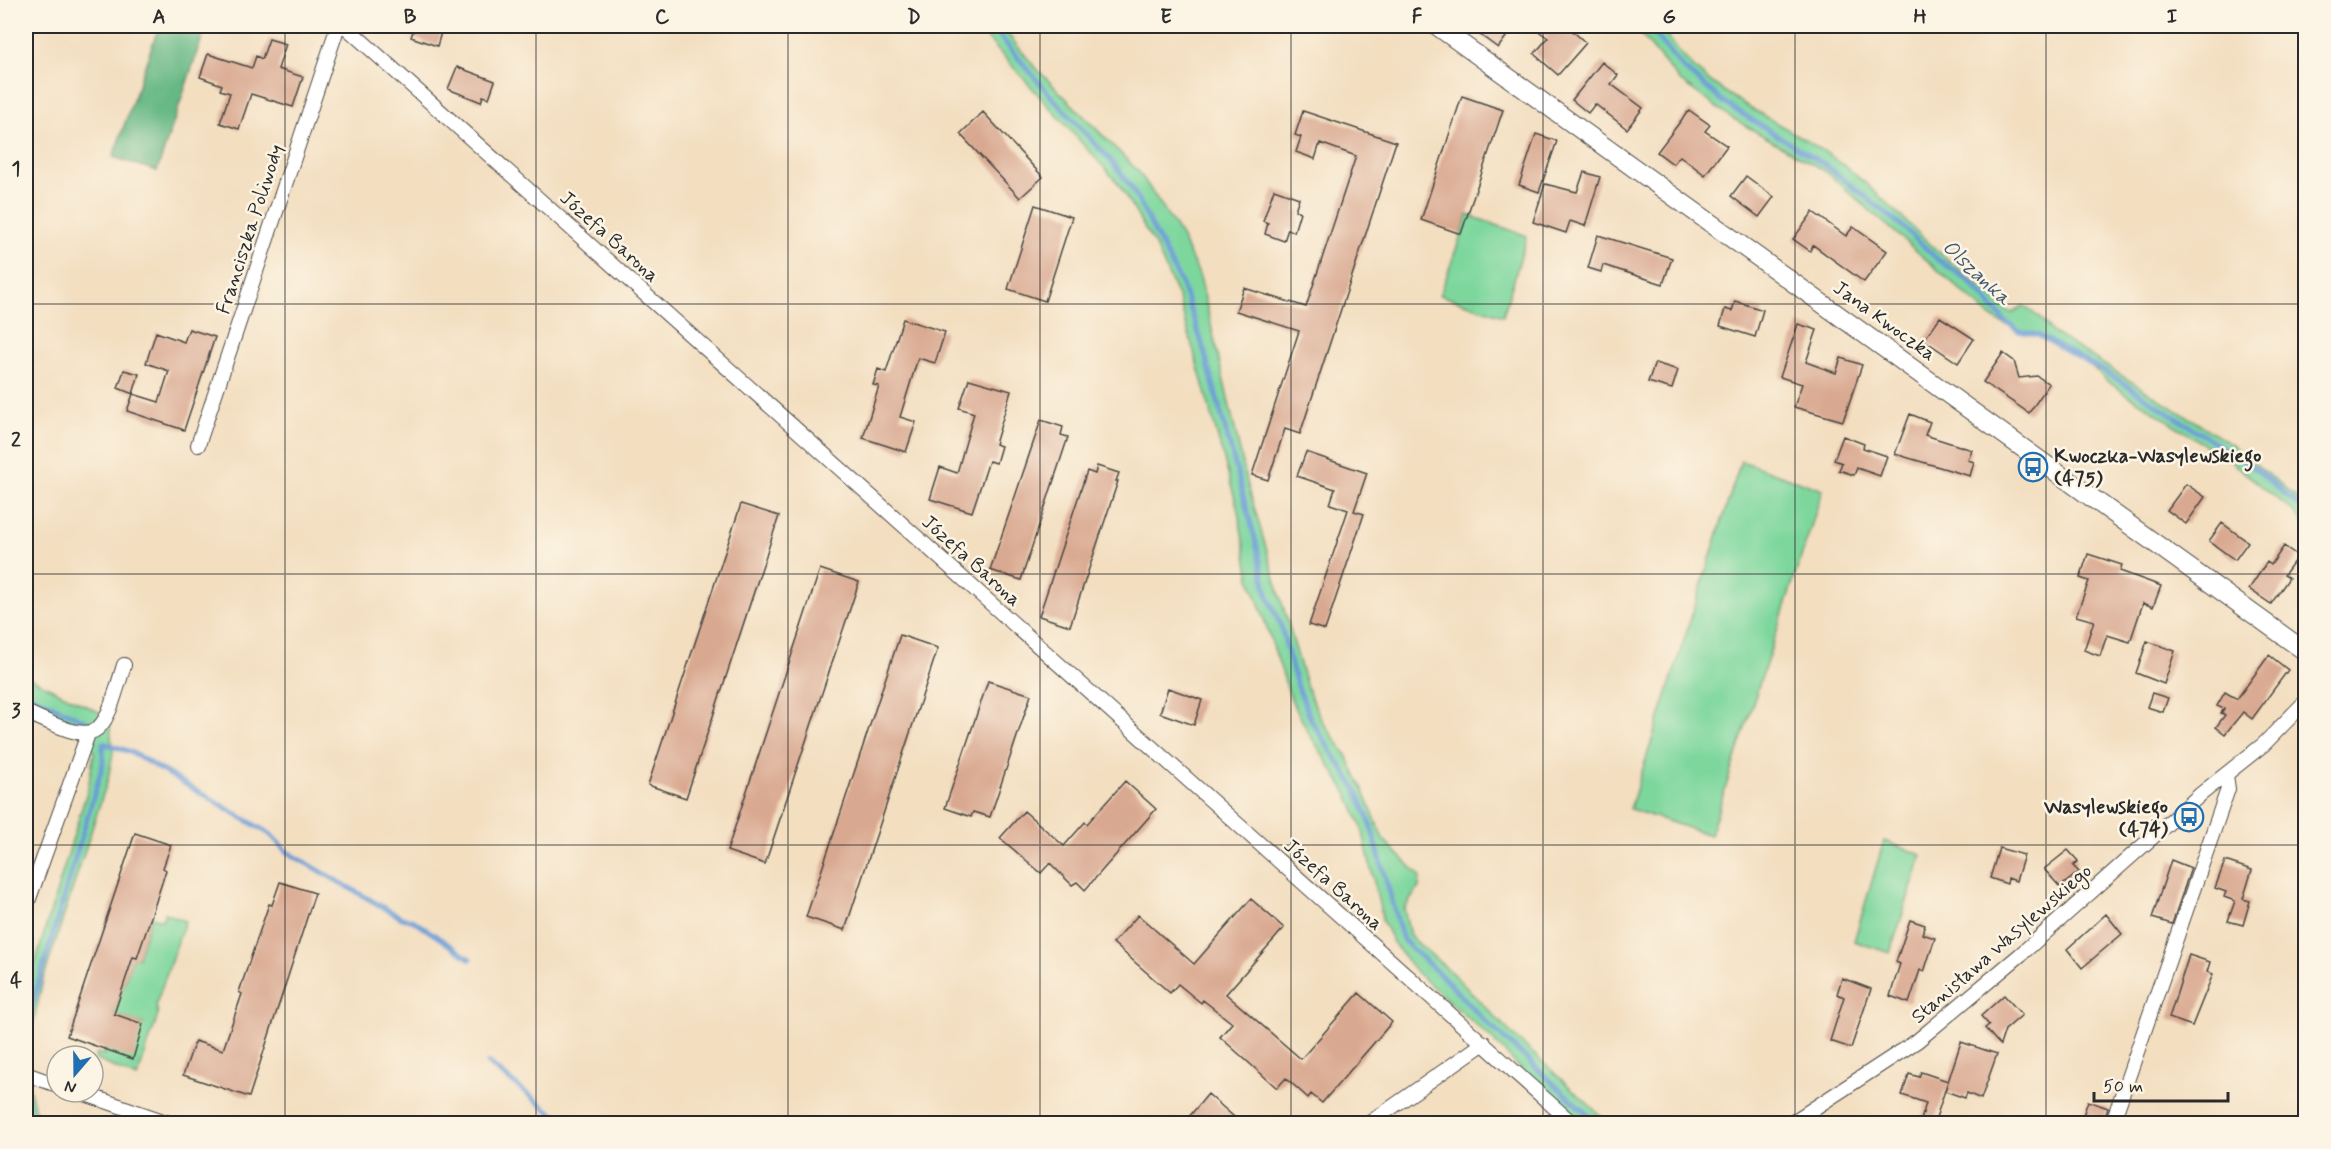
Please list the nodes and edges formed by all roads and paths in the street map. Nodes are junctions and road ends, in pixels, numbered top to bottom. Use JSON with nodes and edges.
{"nodes":[{"id":1,"x":338,"y":26,"type":"edge"},
{"id":2,"x":345,"y":26,"type":"edge"},
{"id":3,"x":1437,"y":26,"type":"edge"},
{"id":4,"x":198,"y":445,"type":"dead end"},
{"id":5,"x":2306,"y":652,"type":"edge"},
{"id":6,"x":124,"y":665,"type":"dead end"},
{"id":7,"x":2306,"y":701,"type":"edge"},
{"id":8,"x":26,"y":712,"type":"edge"},
{"id":9,"x":88,"y":734,"type":"junction"},
{"id":10,"x":2226,"y":775,"type":"junction"},
{"id":11,"x":26,"y":907,"type":"edge"},
{"id":12,"x":1484,"y":1043,"type":"junction"},
{"id":13,"x":26,"y":1074,"type":"edge"},
{"id":14,"x":45,"y":1081,"type":"edge"},
{"id":15,"x":105,"y":1101,"type":"edge"},
{"id":16,"x":172,"y":1124,"type":"edge"},
{"id":17,"x":1368,"y":1124,"type":"edge"},
{"id":18,"x":1573,"y":1124,"type":"edge"},
{"id":19,"x":1790,"y":1124,"type":"edge"},
{"id":20,"x":2112,"y":1124,"type":"edge"}],
"edges":[{"from":1,"to":4,"type":"street","name":"Franciszka Poliwody"},
{"from":2,"to":12,"type":"street","name":"Józefa Barona"},
{"from":3,"to":5,"type":"street","name":"Jana Kwoczka"},
{"from":6,"to":9,"type":"street"},
{"from":7,"to":10,"type":"street","name":"Stanisława Wasylewskiego"},
{"from":8,"to":9,"type":"street"},
{"from":9,"to":11,"type":"street"},
{"from":10,"to":19,"type":"street","name":"Stanisława Wasylewskiego"},
{"from":10,"to":20,"type":"street"},
{"from":12,"to":17,"type":"street"},
{"from":12,"to":18,"type":"street","name":"Józefa Barona"},
{"from":13,"to":14,"type":"street"},
{"from":15,"to":16,"type":"street"}]}
